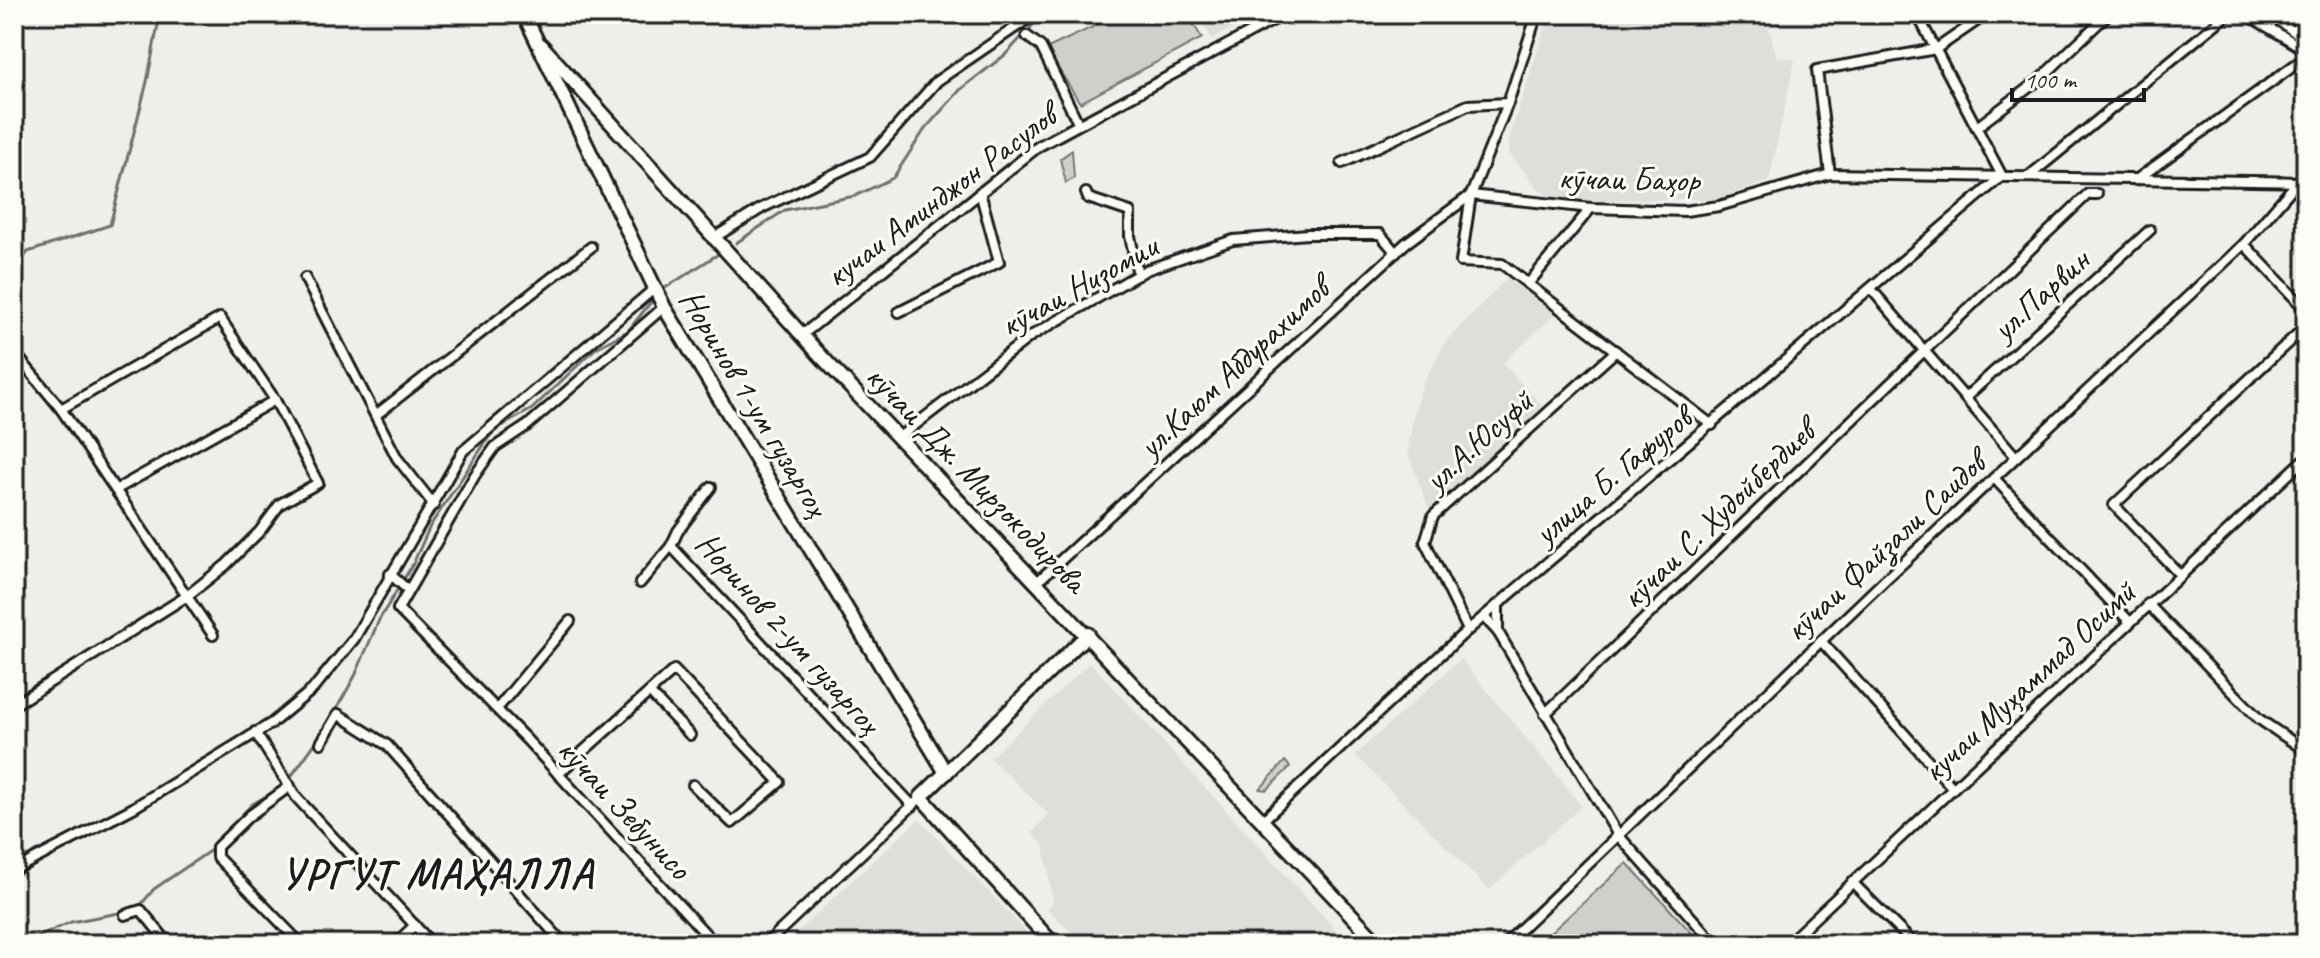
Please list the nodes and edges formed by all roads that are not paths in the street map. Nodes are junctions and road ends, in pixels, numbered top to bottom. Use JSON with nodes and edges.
{"nodes":[{"id":1,"x":524,"y":14,"type":"edge"},
{"id":2,"x":1035,"y":14,"type":"edge"},
{"id":3,"x":1285,"y":14,"type":"edge"},
{"id":4,"x":1537,"y":14,"type":"edge"},
{"id":5,"x":1917,"y":14,"type":"edge"},
{"id":6,"x":1987,"y":14,"type":"edge"},
{"id":7,"x":2108,"y":14,"type":"edge"},
{"id":8,"x":2228,"y":14,"type":"edge"},
{"id":9,"x":2246,"y":14,"type":"edge"},
{"id":10,"x":2269,"y":14,"type":"edge"},
{"id":11,"x":1027,"y":36,"type":"dead end"},
{"id":12,"x":2306,"y":40,"type":"edge"},
{"id":13,"x":541,"y":45,"type":"junction"},
{"id":14,"x":1936,"y":49,"type":"junction"},
{"id":15,"x":2306,"y":50,"type":"edge"},
{"id":16,"x":2306,"y":57,"type":"edge"},
{"id":17,"x":1508,"y":103,"type":"junction"},
{"id":18,"x":1078,"y":123,"type":"junction"},
{"id":19,"x":1977,"y":127,"type":"junction"},
{"id":20,"x":1342,"y":163,"type":"dead end"},
{"id":21,"x":2306,"y":172,"type":"edge"},
{"id":22,"x":1830,"y":174,"type":"junction"},
{"id":23,"x":2002,"y":176,"type":"junction"},
{"id":24,"x":2028,"y":177,"type":"junction"},
{"id":25,"x":2136,"y":180,"type":"junction"},
{"id":26,"x":2295,"y":181,"type":"junction"},
{"id":27,"x":2306,"y":182,"type":"edge"},
{"id":28,"x":980,"y":192,"type":"junction"},
{"id":29,"x":1086,"y":193,"type":"dead end"},
{"id":30,"x":2097,"y":194,"type":"dead end"},
{"id":31,"x":1471,"y":195,"type":"junction"},
{"id":32,"x":1591,"y":208,"type":"junction"},
{"id":33,"x":2150,"y":230,"type":"dead end"},
{"id":34,"x":712,"y":239,"type":"junction"},
{"id":35,"x":2244,"y":244,"type":"junction"},
{"id":36,"x":591,"y":247,"type":"dead end"},
{"id":37,"x":1396,"y":253,"type":"junction"},
{"id":38,"x":1138,"y":275,"type":"junction"},
{"id":39,"x":305,"y":278,"type":"dead end"},
{"id":40,"x":1528,"y":284,"type":"junction"},
{"id":41,"x":1872,"y":290,"type":"junction"},
{"id":42,"x":659,"y":296,"type":"junction"},
{"id":43,"x":2306,"y":310,"type":"edge"},
{"id":44,"x":899,"y":312,"type":"dead end"},
{"id":45,"x":2306,"y":326,"type":"edge"},
{"id":46,"x":802,"y":335,"type":"junction"},
{"id":47,"x":1616,"y":351,"type":"junction"},
{"id":48,"x":14,"y":352,"type":"edge"},
{"id":49,"x":1924,"y":353,"type":"junction"},
{"id":50,"x":1966,"y":397,"type":"junction"},
{"id":51,"x":275,"y":400,"type":"junction"},
{"id":52,"x":61,"y":409,"type":"junction"},
{"id":53,"x":376,"y":415,"type":"junction"},
{"id":54,"x":1712,"y":425,"type":"junction"},
{"id":55,"x":898,"y":438,"type":"junction"},
{"id":56,"x":2016,"y":457,"type":"junction"},
{"id":57,"x":2306,"y":458,"type":"edge"},
{"id":58,"x":1994,"y":478,"type":"junction"},
{"id":59,"x":711,"y":487,"type":"dead end"},
{"id":60,"x":117,"y":489,"type":"junction"},
{"id":61,"x":434,"y":505,"type":"junction"},
{"id":62,"x":671,"y":546,"type":"junction"},
{"id":63,"x":390,"y":574,"type":"junction"},
{"id":64,"x":2180,"y":575,"type":"junction"},
{"id":65,"x":640,"y":583,"type":"dead end"},
{"id":66,"x":1036,"y":583,"type":"junction"},
{"id":67,"x":408,"y":590,"type":"junction"},
{"id":68,"x":187,"y":596,"type":"junction"},
{"id":69,"x":2148,"y":604,"type":"junction"},
{"id":70,"x":1498,"y":605,"type":"junction"},
{"id":71,"x":1484,"y":617,"type":"junction"},
{"id":72,"x":570,"y":621,"type":"dead end"},
{"id":73,"x":2129,"y":621,"type":"junction"},
{"id":74,"x":1468,"y":630,"type":"junction"},
{"id":75,"x":1498,"y":632,"type":"junction"},
{"id":76,"x":1088,"y":634,"type":"junction"},
{"id":77,"x":213,"y":635,"type":"dead end"},
{"id":78,"x":1821,"y":641,"type":"junction"},
{"id":79,"x":650,"y":693,"type":"junction"},
{"id":80,"x":14,"y":705,"type":"edge"},
{"id":81,"x":497,"y":709,"type":"junction"},
{"id":82,"x":1545,"y":714,"type":"junction"},
{"id":83,"x":255,"y":732,"type":"junction"},
{"id":84,"x":690,"y":735,"type":"dead end"},
{"id":85,"x":321,"y":743,"type":"dead end"},
{"id":86,"x":2306,"y":751,"type":"edge"},
{"id":87,"x":946,"y":773,"type":"junction"},
{"id":88,"x":558,"y":774,"type":"junction"},
{"id":89,"x":693,"y":785,"type":"dead end"},
{"id":90,"x":290,"y":786,"type":"junction"},
{"id":91,"x":1952,"y":787,"type":"junction"},
{"id":92,"x":917,"y":801,"type":"junction"},
{"id":93,"x":1262,"y":821,"type":"junction"},
{"id":94,"x":1618,"y":835,"type":"junction"},
{"id":95,"x":14,"y":870,"type":"edge"},
{"id":96,"x":1852,"y":882,"type":"junction"},
{"id":97,"x":125,"y":915,"type":"dead end"},
{"id":98,"x":415,"y":925,"type":"junction"},
{"id":99,"x":169,"y":944,"type":"edge"},
{"id":100,"x":301,"y":944,"type":"edge"},
{"id":101,"x":395,"y":944,"type":"edge"},
{"id":102,"x":432,"y":944,"type":"edge"},
{"id":103,"x":564,"y":944,"type":"edge"},
{"id":104,"x":715,"y":944,"type":"edge"},
{"id":105,"x":766,"y":944,"type":"edge"},
{"id":106,"x":1053,"y":944,"type":"edge"},
{"id":107,"x":1379,"y":944,"type":"edge"},
{"id":108,"x":1505,"y":944,"type":"edge"},
{"id":109,"x":1715,"y":944,"type":"edge"},
{"id":110,"x":1787,"y":944,"type":"edge"},
{"id":111,"x":1914,"y":944,"type":"edge"}],
"edges":[{"from":1,"to":13,"type":"street"},
{"from":2,"to":34,"type":"street"},
{"from":3,"to":18,"type":"street","name":"кучаи Аминджон Расулов"},
{"from":4,"to":17,"type":"street"},
{"from":5,"to":14,"type":"street"},
{"from":6,"to":14,"type":"street"},
{"from":7,"to":19,"type":"street"},
{"from":8,"to":24,"type":"street"},
{"from":9,"to":15,"type":"street"},
{"from":10,"to":12,"type":"street"},
{"from":11,"to":18,"type":"street"},
{"from":13,"to":34,"type":"street","name":"кӯчаи Дж. Мирзокодирова"},
{"from":13,"to":42,"type":"street","name":"Норинов 1-ум гузаргоҳ"},
{"from":14,"to":19,"type":"street"},
{"from":14,"to":22,"type":"street"},
{"from":16,"to":25,"type":"street"},
{"from":17,"to":20,"type":"street"},
{"from":17,"to":31,"type":"street"},
{"from":18,"to":28,"type":"street","name":"кучаи Аминджон Расулов"},
{"from":19,"to":23,"type":"street"},
{"from":21,"to":26,"type":"street"},
{"from":22,"to":23,"type":"street","name":"кӯчаи Баҳор"},
{"from":22,"to":32,"type":"street","name":"кӯчаи Баҳор"},
{"from":23,"to":24,"type":"street","name":"кӯчаи Баҳор"},
{"from":23,"to":41,"type":"street","name":"улица Б. Гафуров"},
{"from":24,"to":25,"type":"street","name":"кӯчаи Баҳор"},
{"from":25,"to":26,"type":"street","name":"кӯчаи Баҳор"},
{"from":26,"to":27,"type":"street","name":"кӯчаи Баҳор"},
{"from":26,"to":35,"type":"street","name":"кӯчаи Файзали Саидов"},
{"from":28,"to":44,"type":"street"},
{"from":28,"to":46,"type":"street","name":"кучаи Аминджон Расулов"},
{"from":29,"to":38,"type":"street"},
{"from":30,"to":49,"type":"street","name":"кӯчаи С. Худойбердиев"},
{"from":31,"to":32,"type":"street","name":"кӯчаи Баҳор"},
{"from":31,"to":37,"type":"street","name":"ул.Каюм Абдурахимов"},
{"from":31,"to":40,"type":"street"},
{"from":32,"to":40,"type":"street"},
{"from":33,"to":50,"type":"street","name":"ул.Парвин"},
{"from":34,"to":46,"type":"street","name":"кӯчаи Дж. Мирзокодирова"},
{"from":35,"to":43,"type":"street"},
{"from":35,"to":56,"type":"street","name":"кӯчаи Файзали Саидов"},
{"from":36,"to":53,"type":"street"},
{"from":37,"to":38,"type":"street","name":"кӯчаи Низомии"},
{"from":37,"to":66,"type":"street","name":"ул.Каюм Абдурахимов"},
{"from":38,"to":55,"type":"street","name":"кӯчаи Низомии"},
{"from":39,"to":53,"type":"street"},
{"from":40,"to":47,"type":"street"},
{"from":41,"to":49,"type":"street"},
{"from":41,"to":54,"type":"street","name":"улица Б. Гафуров"},
{"from":42,"to":61,"type":"street"},
{"from":42,"to":67,"type":"street"},
{"from":42,"to":87,"type":"street","name":"Норинов 1-ум гузаргоҳ"},
{"from":45,"to":64,"type":"street"},
{"from":46,"to":55,"type":"street","name":"кӯчаи Дж. Мирзокодирова"},
{"from":47,"to":54,"type":"street"},
{"from":47,"to":74,"type":"street","name":"ул.А.Юсуфй"},
{"from":48,"to":52,"type":"street"},
{"from":49,"to":50,"type":"street"},
{"from":49,"to":82,"type":"street","name":"кӯчаи С. Худойбердиев"},
{"from":50,"to":56,"type":"street"},
{"from":51,"to":52,"type":"street"},
{"from":51,"to":60,"type":"street"},
{"from":51,"to":68,"type":"street"},
{"from":52,"to":60,"type":"street"},
{"from":53,"to":61,"type":"street"},
{"from":54,"to":70,"type":"street","name":"улица Б. Гафуров"},
{"from":55,"to":66,"type":"street","name":"кӯчаи Дж. Мирзокодирова"},
{"from":56,"to":58,"type":"street","name":"кӯчаи Файзали Саидов"},
{"from":57,"to":64,"type":"street","name":"кучаи Муҳаммад Осимй"},
{"from":58,"to":73,"type":"street"},
{"from":58,"to":78,"type":"street","name":"кӯчаи Файзали Саидов"},
{"from":59,"to":62,"type":"street","name":"Норинов 2-ум гузаргоҳ"},
{"from":60,"to":68,"type":"street"},
{"from":61,"to":63,"type":"street"},
{"from":62,"to":65,"type":"street"},
{"from":62,"to":92,"type":"street","name":"Норинов 2-ум гузаргоҳ"},
{"from":63,"to":67,"type":"street"},
{"from":63,"to":83,"type":"street"},
{"from":64,"to":69,"type":"street","name":"кучаи Муҳаммад Осимй"},
{"from":66,"to":76,"type":"street","name":"кӯчаи Дж. Мирзокодирова"},
{"from":67,"to":81,"type":"street","name":"кӯчаи Зебунисо"},
{"from":68,"to":77,"type":"street"},
{"from":68,"to":80,"type":"street"},
{"from":69,"to":73,"type":"street","name":"кучаи Муҳаммад Осимй"},
{"from":69,"to":86,"type":"street"},
{"from":70,"to":71,"type":"street","name":"улица Б. Гафуров"},
{"from":70,"to":75,"type":"street"},
{"from":71,"to":74,"type":"street","name":"улица Б. Гафуров"},
{"from":71,"to":75,"type":"street"},
{"from":72,"to":81,"type":"street"},
{"from":73,"to":91,"type":"street","name":"кучаи Муҳаммад Осимй"},
{"from":74,"to":93,"type":"street","name":"улица Б. Гафуров"},
{"from":75,"to":82,"type":"street"},
{"from":76,"to":87,"type":"street"},
{"from":76,"to":93,"type":"street","name":"кӯчаи Дж. Мирзокодирова"},
{"from":78,"to":91,"type":"street"},
{"from":78,"to":94,"type":"street","name":"кӯчаи Файзали Саидов"},
{"from":79,"to":84,"type":"street"},
{"from":79,"to":88,"type":"street"},
{"from":79,"to":89,"type":"street"},
{"from":81,"to":88,"type":"street","name":"кӯчаи Зебунисо"},
{"from":82,"to":94,"type":"street"},
{"from":83,"to":90,"type":"street"},
{"from":83,"to":95,"type":"street"},
{"from":85,"to":103,"type":"street"},
{"from":87,"to":92,"type":"street"},
{"from":88,"to":104,"type":"street","name":"кӯчаи Зебунисо"},
{"from":90,"to":98,"type":"street"},
{"from":90,"to":100,"type":"street"},
{"from":91,"to":96,"type":"street","name":"кучаи Муҳаммад Осимй"},
{"from":92,"to":105,"type":"street"},
{"from":92,"to":106,"type":"street"},
{"from":93,"to":107,"type":"street","name":"кӯчаи Дж. Мирзокодирова"},
{"from":94,"to":108,"type":"street","name":"кӯчаи Файзали Саидов"},
{"from":94,"to":109,"type":"street"},
{"from":96,"to":110,"type":"street","name":"кучаи Муҳаммад Осимй"},
{"from":96,"to":111,"type":"street"},
{"from":97,"to":99,"type":"street"},
{"from":98,"to":101,"type":"street"},
{"from":98,"to":102,"type":"street"}]}
